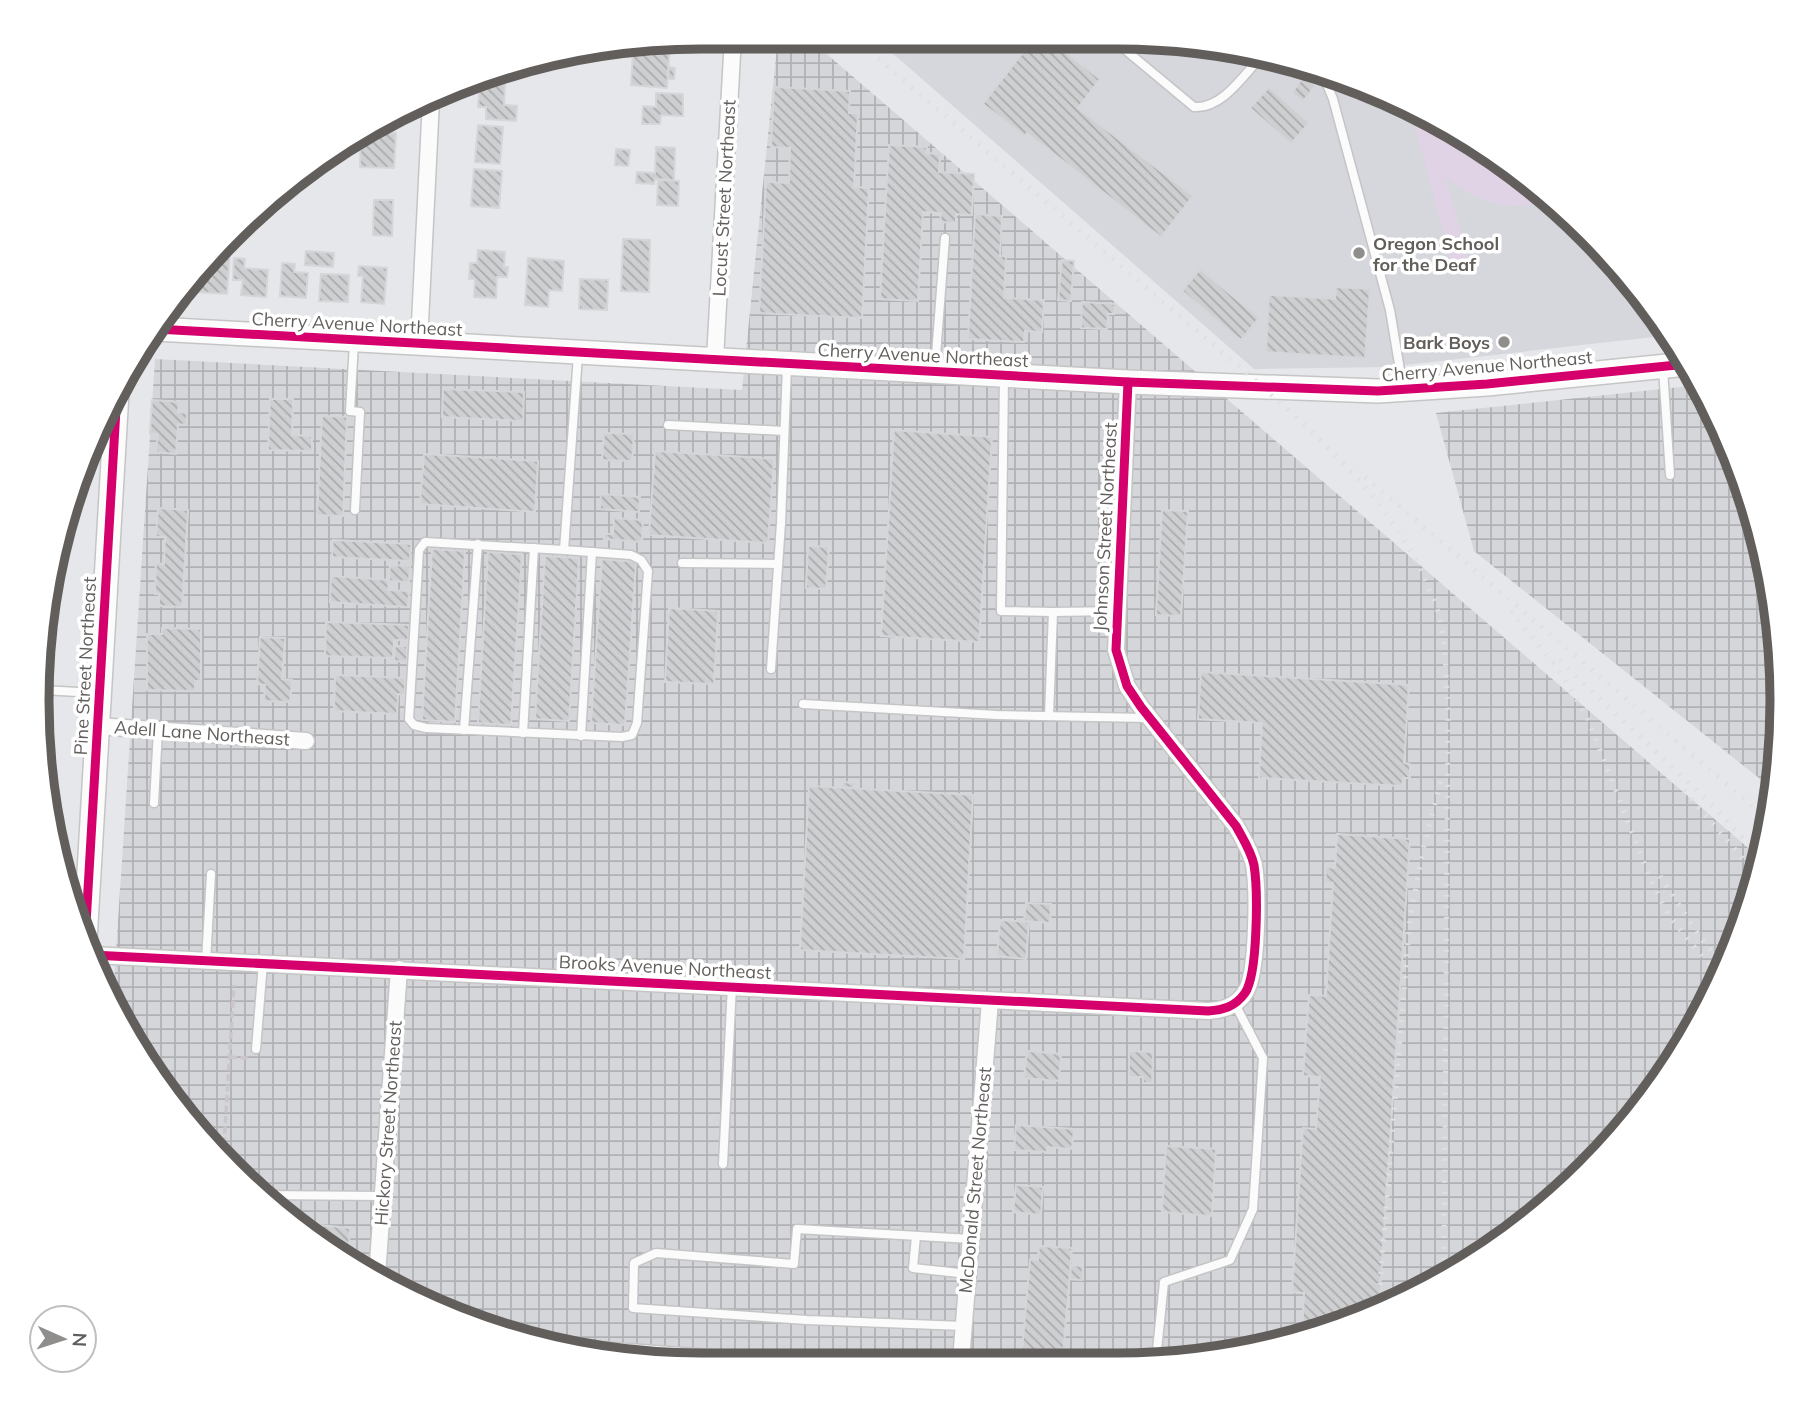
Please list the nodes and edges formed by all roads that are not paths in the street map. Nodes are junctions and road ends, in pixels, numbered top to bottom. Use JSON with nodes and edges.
{"nodes":[{"id":1,"x":732,"y":49,"type":"edge"},
{"id":2,"x":1124,"y":49,"type":"edge"},
{"id":3,"x":1254,"y":64,"type":"edge"},
{"id":4,"x":1327,"y":84,"type":"edge"},
{"id":5,"x":431,"y":108,"type":"edge"},
{"id":6,"x":945,"y":238,"type":"dead end"},
{"id":7,"x":166,"y":330,"type":"edge"},
{"id":8,"x":354,"y":340,"type":"junction"},
{"id":9,"x":419,"y":344,"type":"junction"},
{"id":10,"x":579,"y":352,"type":"junction"},
{"id":11,"x":715,"y":359,"type":"junction"},
{"id":12,"x":787,"y":363,"type":"junction"},
{"id":13,"x":1677,"y":365,"type":"edge"},
{"id":14,"x":1663,"y":366,"type":"junction"},
{"id":15,"x":934,"y":371,"type":"junction"},
{"id":16,"x":1004,"y":375,"type":"junction"},
{"id":17,"x":1128,"y":382,"type":"junction"},
{"id":18,"x":1404,"y":390,"type":"junction"},
{"id":19,"x":116,"y":414,"type":"edge"},
{"id":20,"x":668,"y":425,"type":"dead end"},
{"id":21,"x":784,"y":430,"type":"junction"},
{"id":22,"x":1670,"y":475,"type":"dead end"},
{"id":23,"x":355,"y":510,"type":"dead end"},
{"id":24,"x":478,"y":544,"type":"junction"},
{"id":25,"x":534,"y":548,"type":"junction"},
{"id":26,"x":564,"y":550,"type":"junction"},
{"id":27,"x":592,"y":552,"type":"junction"},
{"id":28,"x":682,"y":563,"type":"dead end"},
{"id":29,"x":778,"y":564,"type":"junction"},
{"id":30,"x":1116,"y":611,"type":"junction"},
{"id":31,"x":1053,"y":612,"type":"junction"},
{"id":32,"x":771,"y":669,"type":"dead end"},
{"id":33,"x":49,"y":690,"type":"edge"},
{"id":34,"x":99,"y":693,"type":"junction"},
{"id":35,"x":803,"y":704,"type":"dead end"},
{"id":36,"x":1049,"y":716,"type":"junction"},
{"id":37,"x":1150,"y":718,"type":"junction"},
{"id":38,"x":98,"y":726,"type":"junction"},
{"id":39,"x":158,"y":730,"type":"junction"},
{"id":40,"x":464,"y":730,"type":"junction"},
{"id":41,"x":523,"y":733,"type":"junction"},
{"id":42,"x":581,"y":736,"type":"junction"},
{"id":43,"x":306,"y":741,"type":"dead end"},
{"id":44,"x":154,"y":803,"type":"dead end"},
{"id":45,"x":211,"y":874,"type":"dead end"},
{"id":46,"x":86,"y":917,"type":"edge"},
{"id":47,"x":101,"y":955,"type":"edge"},
{"id":48,"x":206,"y":961,"type":"junction"},
{"id":49,"x":263,"y":963,"type":"junction"},
{"id":50,"x":399,"y":970,"type":"junction"},
{"id":51,"x":733,"y":986,"type":"junction"},
{"id":52,"x":990,"y":1001,"type":"junction"},
{"id":53,"x":1235,"y":1004,"type":"junction"},
{"id":54,"x":256,"y":1049,"type":"dead end"},
{"id":55,"x":723,"y":1164,"type":"dead end"},
{"id":56,"x":276,"y":1195,"type":"edge"},
{"id":57,"x":383,"y":1196,"type":"junction"},
{"id":58,"x":916,"y":1236,"type":"junction"},
{"id":59,"x":971,"y":1240,"type":"junction"},
{"id":60,"x":378,"y":1267,"type":"edge"},
{"id":61,"x":968,"y":1274,"type":"junction"},
{"id":62,"x":963,"y":1326,"type":"junction"},
{"id":63,"x":636,"y":1349,"type":"edge"},
{"id":64,"x":1157,"y":1352,"type":"edge"},
{"id":65,"x":682,"y":1353,"type":"edge"},
{"id":66,"x":961,"y":1353,"type":"edge"}],
"edges":[{"from":1,"to":11,"type":"street","name":"Locust Street Northeast"},
{"from":2,"to":3,"type":"lane"},
{"from":4,"to":18,"type":"lane"},
{"from":5,"to":9,"type":"street"},
{"from":6,"to":15,"type":"lane"},
{"from":7,"to":8,"type":"main road","name":"Cherry Avenue Northeast"},
{"from":8,"to":9,"type":"main road","name":"Cherry Avenue Northeast"},
{"from":8,"to":23,"type":"lane"},
{"from":9,"to":10,"type":"main road","name":"Cherry Avenue Northeast"},
{"from":10,"to":11,"type":"main road","name":"Cherry Avenue Northeast"},
{"from":10,"to":26,"type":"lane"},
{"from":11,"to":12,"type":"main road","name":"Cherry Avenue Northeast"},
{"from":12,"to":15,"type":"main road","name":"Cherry Avenue Northeast"},
{"from":12,"to":21,"type":"lane"},
{"from":13,"to":14,"type":"main road","name":"Cherry Avenue Northeast"},
{"from":14,"to":18,"type":"main road","name":"Cherry Avenue Northeast"},
{"from":14,"to":22,"type":"lane"},
{"from":15,"to":16,"type":"main road","name":"Cherry Avenue Northeast"},
{"from":16,"to":17,"type":"main road","name":"Cherry Avenue Northeast"},
{"from":16,"to":31,"type":"lane"},
{"from":17,"to":18,"type":"main road","name":"Cherry Avenue Northeast"},
{"from":17,"to":30,"type":"street","name":"Johnson Street Northeast"},
{"from":19,"to":34,"type":"main road","name":"Pine Street Northeast"},
{"from":20,"to":21,"type":"lane"},
{"from":21,"to":29,"type":"lane"},
{"from":24,"to":25,"type":"lane"},
{"from":24,"to":40,"type":"lane"},
{"from":24,"to":40,"type":"lane"},
{"from":25,"to":26,"type":"lane"},
{"from":25,"to":41,"type":"lane"},
{"from":26,"to":27,"type":"lane"},
{"from":27,"to":42,"type":"lane"},
{"from":27,"to":42,"type":"lane"},
{"from":28,"to":29,"type":"lane"},
{"from":29,"to":32,"type":"lane"},
{"from":30,"to":31,"type":"lane"},
{"from":30,"to":37,"type":"street","name":"Johnson Street Northeast"},
{"from":31,"to":36,"type":"lane"},
{"from":33,"to":34,"type":"lane"},
{"from":34,"to":38,"type":"main road","name":"Pine Street Northeast"},
{"from":35,"to":36,"type":"lane"},
{"from":36,"to":37,"type":"lane"},
{"from":37,"to":53,"type":"street","name":"Johnson Street Northeast"},
{"from":38,"to":39,"type":"street","name":"Adell Lane Northeast"},
{"from":38,"to":46,"type":"main road","name":"Pine Street Northeast"},
{"from":39,"to":43,"type":"street","name":"Adell Lane Northeast"},
{"from":39,"to":44,"type":"lane"},
{"from":40,"to":41,"type":"lane"},
{"from":41,"to":42,"type":"lane"},
{"from":45,"to":48,"type":"lane"},
{"from":47,"to":48,"type":"street","name":"Brooks Avenue Northeast"},
{"from":48,"to":49,"type":"street","name":"Brooks Avenue Northeast"},
{"from":49,"to":50,"type":"street","name":"Brooks Avenue Northeast"},
{"from":49,"to":54,"type":"lane"},
{"from":50,"to":51,"type":"street","name":"Brooks Avenue Northeast"},
{"from":50,"to":57,"type":"street","name":"Hickory Street Northeast"},
{"from":51,"to":52,"type":"street","name":"Brooks Avenue Northeast"},
{"from":51,"to":55,"type":"lane"},
{"from":52,"to":53,"type":"street","name":"Brooks Avenue Northeast"},
{"from":52,"to":59,"type":"street","name":"McDonald Street Northeast"},
{"from":53,"to":64,"type":"lane"},
{"from":56,"to":57,"type":"lane"},
{"from":57,"to":60,"type":"street","name":"Hickory Street Northeast"},
{"from":58,"to":59,"type":"lane"},
{"from":58,"to":61,"type":"lane"},
{"from":58,"to":62,"type":"lane"},
{"from":59,"to":61,"type":"street","name":"McDonald Street Northeast"},
{"from":61,"to":62,"type":"street","name":"McDonald Street Northeast"},
{"from":62,"to":66,"type":"street","name":"McDonald Street Northeast"},
{"from":63,"to":65,"type":"lane"}]}
